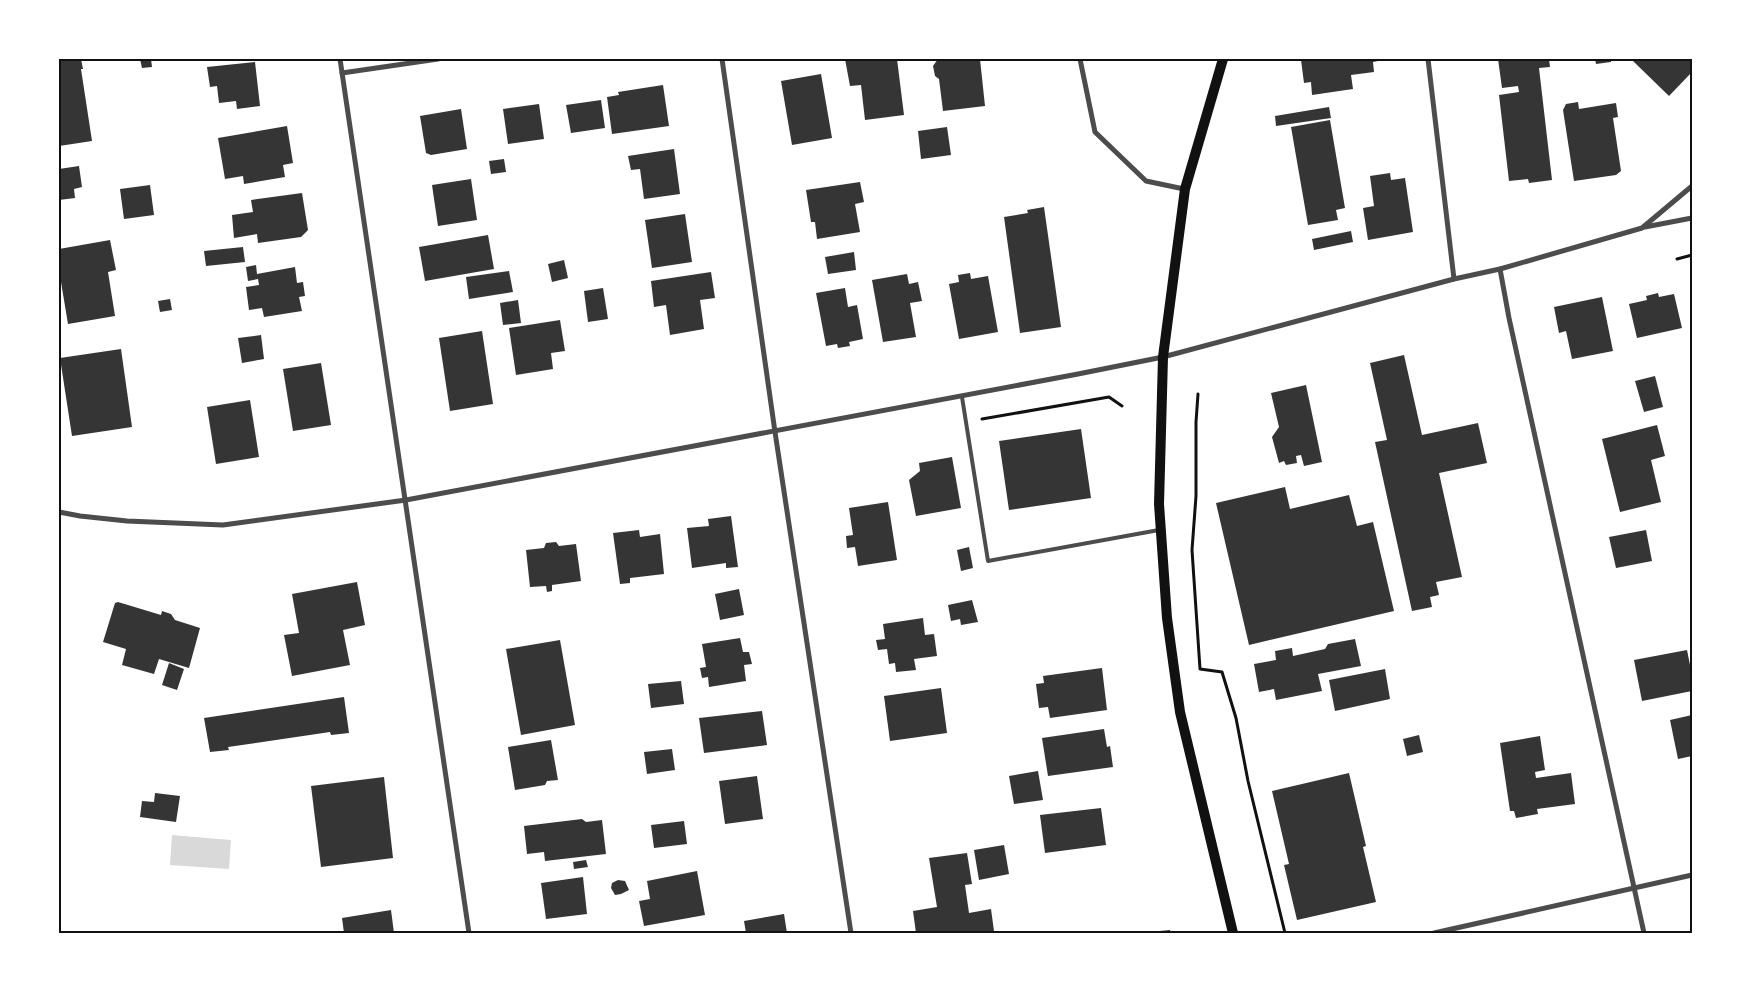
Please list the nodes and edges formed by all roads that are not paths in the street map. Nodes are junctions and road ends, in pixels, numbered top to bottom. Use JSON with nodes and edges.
{"nodes":[{"id":1,"x":340,"y":59,"type":"edge"},
{"id":2,"x":438,"y":59,"type":"edge"},
{"id":3,"x":722,"y":59,"type":"edge"},
{"id":4,"x":1080,"y":59,"type":"edge"},
{"id":5,"x":1223,"y":59,"type":"edge"},
{"id":6,"x":1428,"y":59,"type":"edge"},
{"id":7,"x":342,"y":73,"type":"junction"},
{"id":8,"x":1692,"y":186,"type":"edge"},
{"id":9,"x":1185,"y":189,"type":"junction"},
{"id":10,"x":1692,"y":218,"type":"edge"},
{"id":11,"x":1642,"y":228,"type":"junction"},
{"id":12,"x":1500,"y":269,"type":"junction"},
{"id":13,"x":1454,"y":279,"type":"junction"},
{"id":14,"x":1163,"y":356,"type":"junction"},
{"id":15,"x":962,"y":397,"type":"junction"},
{"id":16,"x":775,"y":432,"type":"junction"},
{"id":17,"x":406,"y":500,"type":"junction"},
{"id":18,"x":59,"y":512,"type":"edge"},
{"id":19,"x":1161,"y":530,"type":"junction"},
{"id":20,"x":1692,"y":875,"type":"edge"},
{"id":21,"x":1634,"y":889,"type":"junction"},
{"id":22,"x":469,"y":933,"type":"edge"},
{"id":23,"x":851,"y":933,"type":"edge"},
{"id":24,"x":1233,"y":933,"type":"edge"},
{"id":25,"x":1434,"y":933,"type":"edge"},
{"id":26,"x":1644,"y":933,"type":"edge"}],
"edges":[{"from":1,"to":7,"type":"street"},
{"from":2,"to":7,"type":"street"},
{"from":3,"to":16,"type":"street"},
{"from":4,"to":9,"type":"street"},
{"from":5,"to":9,"type":"main road"},
{"from":6,"to":13,"type":"street"},
{"from":7,"to":17,"type":"street"},
{"from":8,"to":11,"type":"street"},
{"from":9,"to":14,"type":"main road"},
{"from":10,"to":11,"type":"street"},
{"from":11,"to":12,"type":"street"},
{"from":12,"to":13,"type":"street"},
{"from":12,"to":21,"type":"street"},
{"from":13,"to":14,"type":"street"},
{"from":14,"to":15,"type":"street"},
{"from":14,"to":19,"type":"main road"},
{"from":15,"to":16,"type":"street"},
{"from":15,"to":19,"type":"lane"},
{"from":16,"to":17,"type":"street"},
{"from":16,"to":23,"type":"street"},
{"from":17,"to":18,"type":"street"},
{"from":17,"to":22,"type":"street"},
{"from":19,"to":24,"type":"main road"},
{"from":20,"to":21,"type":"street"},
{"from":21,"to":25,"type":"street"},
{"from":21,"to":26,"type":"street"}]}
